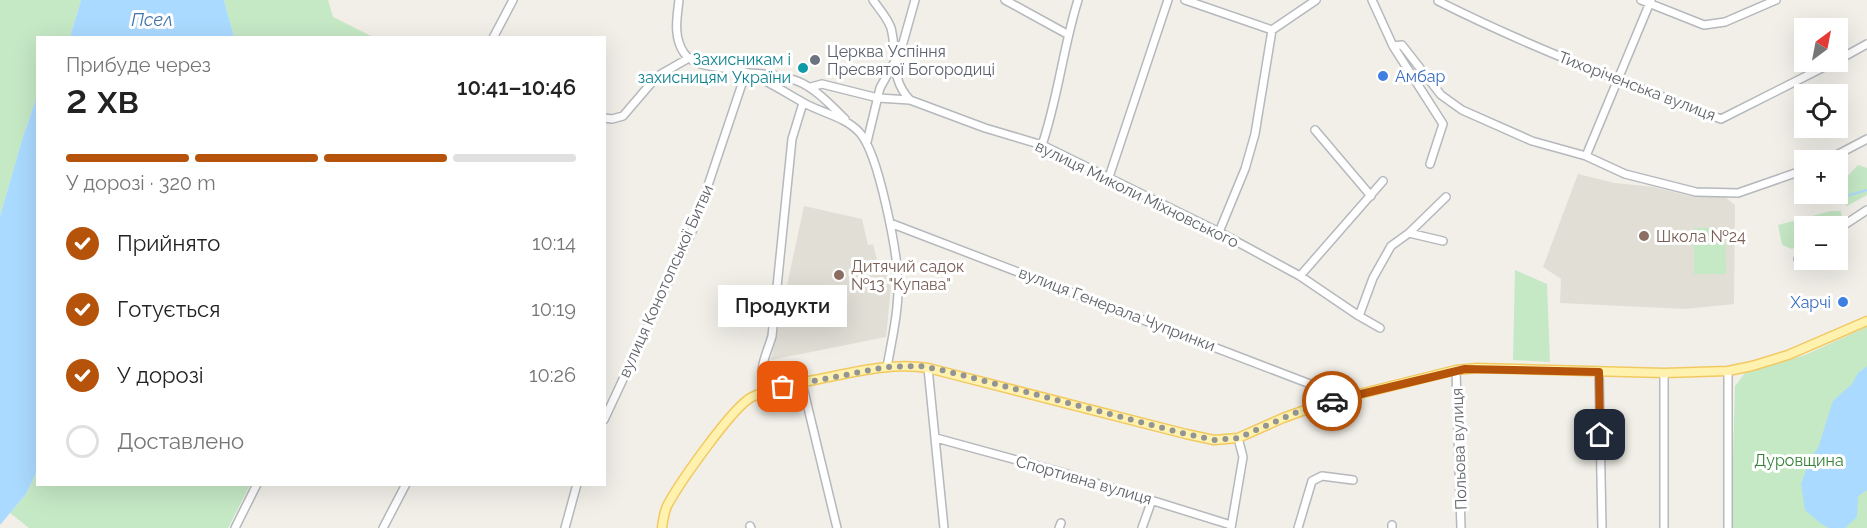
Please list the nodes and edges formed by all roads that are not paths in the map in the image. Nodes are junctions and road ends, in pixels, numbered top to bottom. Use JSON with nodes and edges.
{"nodes":[{"id":1,"x":513,"y":0,"type":"edge"},
{"id":2,"x":679,"y":0,"type":"edge"},
{"id":3,"x":873,"y":0,"type":"edge"},
{"id":4,"x":915,"y":0,"type":"edge"},
{"id":5,"x":1005,"y":0,"type":"edge"},
{"id":6,"x":1078,"y":0,"type":"edge"},
{"id":7,"x":1168,"y":0,"type":"edge"},
{"id":8,"x":1185,"y":0,"type":"edge"},
{"id":9,"x":1316,"y":0,"type":"edge"},
{"id":10,"x":1372,"y":0,"type":"edge"},
{"id":11,"x":1641,"y":0,"type":"edge"},
{"id":12,"x":1776,"y":0,"type":"edge"},
{"id":13,"x":1438,"y":1,"type":"edge"},
{"id":14,"x":1650,"y":2,"type":"edge"},
{"id":15,"x":1272,"y":30,"type":"junction"},
{"id":16,"x":1067,"y":34,"type":"junction"},
{"id":17,"x":494,"y":36,"type":"edge"},
{"id":18,"x":1867,"y":44,"type":"edge"},
{"id":19,"x":1394,"y":46,"type":"junction"},
{"id":20,"x":1848,"y":54,"type":"edge"},
{"id":21,"x":689,"y":58,"type":"junction"},
{"id":22,"x":894,"y":62,"type":"junction"},
{"id":23,"x":746,"y":72,"type":"junction"},
{"id":24,"x":1814,"y":72,"type":"edge"},
{"id":25,"x":1617,"y":80,"type":"junction"},
{"id":26,"x":811,"y":87,"type":"junction"},
{"id":27,"x":878,"y":98,"type":"junction"},
{"id":28,"x":910,"y":100,"type":"junction"},
{"id":29,"x":803,"y":103,"type":"junction"},
{"id":30,"x":606,"y":118,"type":"edge"},
{"id":31,"x":849,"y":123,"type":"junction"},
{"id":32,"x":1314,"y":130,"type":"dead end"},
{"id":33,"x":1867,"y":138,"type":"edge"},
{"id":34,"x":867,"y":142,"type":"junction"},
{"id":35,"x":1042,"y":145,"type":"junction"},
{"id":36,"x":1845,"y":150,"type":"edge"},
{"id":37,"x":1586,"y":156,"type":"junction"},
{"id":38,"x":1430,"y":164,"type":"dead end"},
{"id":39,"x":1794,"y":174,"type":"edge"},
{"id":40,"x":1109,"y":177,"type":"junction"},
{"id":41,"x":1383,"y":181,"type":"dead end"},
{"id":42,"x":1371,"y":196,"type":"junction"},
{"id":43,"x":1446,"y":198,"type":"dead end"},
{"id":44,"x":1867,"y":210,"type":"edge"},
{"id":45,"x":1848,"y":222,"type":"edge"},
{"id":46,"x":890,"y":223,"type":"junction"},
{"id":47,"x":1219,"y":232,"type":"junction"},
{"id":48,"x":1409,"y":233,"type":"junction"},
{"id":49,"x":1443,"y":241,"type":"dead end"},
{"id":50,"x":1300,"y":276,"type":"junction"},
{"id":51,"x":1359,"y":316,"type":"junction"},
{"id":52,"x":1867,"y":321,"type":"edge"},
{"id":53,"x":1380,"y":328,"type":"dead end"},
{"id":54,"x":886,"y":367,"type":"junction"},
{"id":55,"x":928,"y":368,"type":"junction"},
{"id":56,"x":1456,"y":370,"type":"junction"},
{"id":57,"x":1728,"y":371,"type":"junction"},
{"id":58,"x":1599,"y":372,"type":"junction"},
{"id":59,"x":1664,"y":373,"type":"junction"},
{"id":60,"x":802,"y":383,"type":"junction"},
{"id":61,"x":765,"y":392,"type":"junction"},
{"id":62,"x":1342,"y":399,"type":"junction"},
{"id":63,"x":606,"y":416,"type":"edge"},
{"id":64,"x":936,"y":438,"type":"junction"},
{"id":65,"x":1238,"y":438,"type":"junction"},
{"id":66,"x":1353,"y":480,"type":"dead end"},
{"id":67,"x":256,"y":486,"type":"edge"},
{"id":68,"x":405,"y":486,"type":"edge"},
{"id":69,"x":576,"y":486,"type":"edge"},
{"id":70,"x":1152,"y":500,"type":"junction"},
{"id":71,"x":1231,"y":527,"type":"edge"},
{"id":72,"x":235,"y":528,"type":"edge"},
{"id":73,"x":384,"y":528,"type":"edge"},
{"id":74,"x":565,"y":528,"type":"edge"},
{"id":75,"x":662,"y":528,"type":"edge"},
{"id":76,"x":837,"y":528,"type":"edge"},
{"id":77,"x":944,"y":528,"type":"edge"},
{"id":78,"x":1142,"y":528,"type":"edge"},
{"id":79,"x":1299,"y":528,"type":"edge"},
{"id":80,"x":1461,"y":528,"type":"edge"},
{"id":81,"x":1602,"y":528,"type":"edge"},
{"id":82,"x":1664,"y":528,"type":"edge"},
{"id":83,"x":1728,"y":528,"type":"edge"}],
"edges":[{"from":1,"to":17,"type":"street"},
{"from":2,"to":21,"type":"street"},
{"from":3,"to":22,"type":"street"},
{"from":4,"to":22,"type":"street"},
{"from":5,"to":16,"type":"street"},
{"from":6,"to":16,"type":"street"},
{"from":7,"to":40,"type":"street"},
{"from":8,"to":15,"type":"street"},
{"from":9,"to":15,"type":"street"},
{"from":10,"to":19,"type":"street"},
{"from":11,"to":14,"type":"street"},
{"from":12,"to":14,"type":"street"},
{"from":13,"to":25,"type":"street","name":"Тихоріченська вулиця"},
{"from":14,"to":25,"type":"street"},
{"from":15,"to":47,"type":"street"},
{"from":16,"to":35,"type":"street"},
{"from":18,"to":20,"type":"street","name":"Тихоріченська вулиця"},
{"from":19,"to":37,"type":"street"},
{"from":19,"to":38,"type":"street"},
{"from":21,"to":23,"type":"street"},
{"from":21,"to":30,"type":"street"},
{"from":22,"to":27,"type":"street"},
{"from":22,"to":28,"type":"street"},
{"from":23,"to":26,"type":"street"},
{"from":23,"to":29,"type":"street"},
{"from":23,"to":63,"type":"street","name":"вулиця Конотопської Битви"},
{"from":24,"to":25,"type":"street","name":"Тихоріченська вулиця"},
{"from":25,"to":37,"type":"street"},
{"from":26,"to":27,"type":"street","name":"вулиця Миколи Міхновського"},
{"from":26,"to":31,"type":"street"},
{"from":27,"to":28,"type":"street","name":"вулиця Миколи Міхновського"},
{"from":27,"to":34,"type":"street"},
{"from":28,"to":35,"type":"street","name":"вулиця Миколи Міхновського"},
{"from":29,"to":31,"type":"street"},
{"from":29,"to":61,"type":"street"},
{"from":31,"to":34,"type":"street"},
{"from":32,"to":42,"type":"street"},
{"from":33,"to":36,"type":"street"},
{"from":34,"to":46,"type":"street"},
{"from":35,"to":40,"type":"street","name":"вулиця Миколи Міхновського"},
{"from":37,"to":39,"type":"street"},
{"from":40,"to":47,"type":"street","name":"вулиця Миколи Міхновського"},
{"from":41,"to":42,"type":"street"},
{"from":42,"to":50,"type":"street"},
{"from":43,"to":48,"type":"street"},
{"from":44,"to":45,"type":"street"},
{"from":46,"to":54,"type":"street"},
{"from":46,"to":62,"type":"street","name":"вулиця Генерала Чупринки"},
{"from":47,"to":50,"type":"street","name":"вулиця Миколи Міхновського"},
{"from":48,"to":49,"type":"street"},
{"from":48,"to":51,"type":"street"},
{"from":50,"to":51,"type":"street","name":"вулиця Миколи Міхновського"},
{"from":51,"to":53,"type":"street","name":"вулиця Миколи Міхновського"},
{"from":52,"to":57,"type":"main road"},
{"from":54,"to":55,"type":"main road"},
{"from":54,"to":60,"type":"main road"},
{"from":55,"to":64,"type":"street"},
{"from":55,"to":65,"type":"main road"},
{"from":56,"to":58,"type":"main road"},
{"from":56,"to":62,"type":"main road"},
{"from":56,"to":80,"type":"street","name":"Польова вулиця"},
{"from":57,"to":59,"type":"main road"},
{"from":57,"to":83,"type":"street"},
{"from":58,"to":59,"type":"main road"},
{"from":58,"to":81,"type":"street"},
{"from":59,"to":82,"type":"street"},
{"from":60,"to":61,"type":"main road"},
{"from":60,"to":76,"type":"street"},
{"from":61,"to":75,"type":"main road"},
{"from":62,"to":65,"type":"main road"},
{"from":64,"to":70,"type":"street","name":"Спортивна вулиця"},
{"from":64,"to":77,"type":"street"},
{"from":65,"to":71,"type":"street"},
{"from":66,"to":79,"type":"street"},
{"from":67,"to":72,"type":"street"},
{"from":68,"to":73,"type":"street"},
{"from":69,"to":74,"type":"street"},
{"from":70,"to":71,"type":"street","name":"Спортивна вулиця"},
{"from":70,"to":78,"type":"street"}]}
